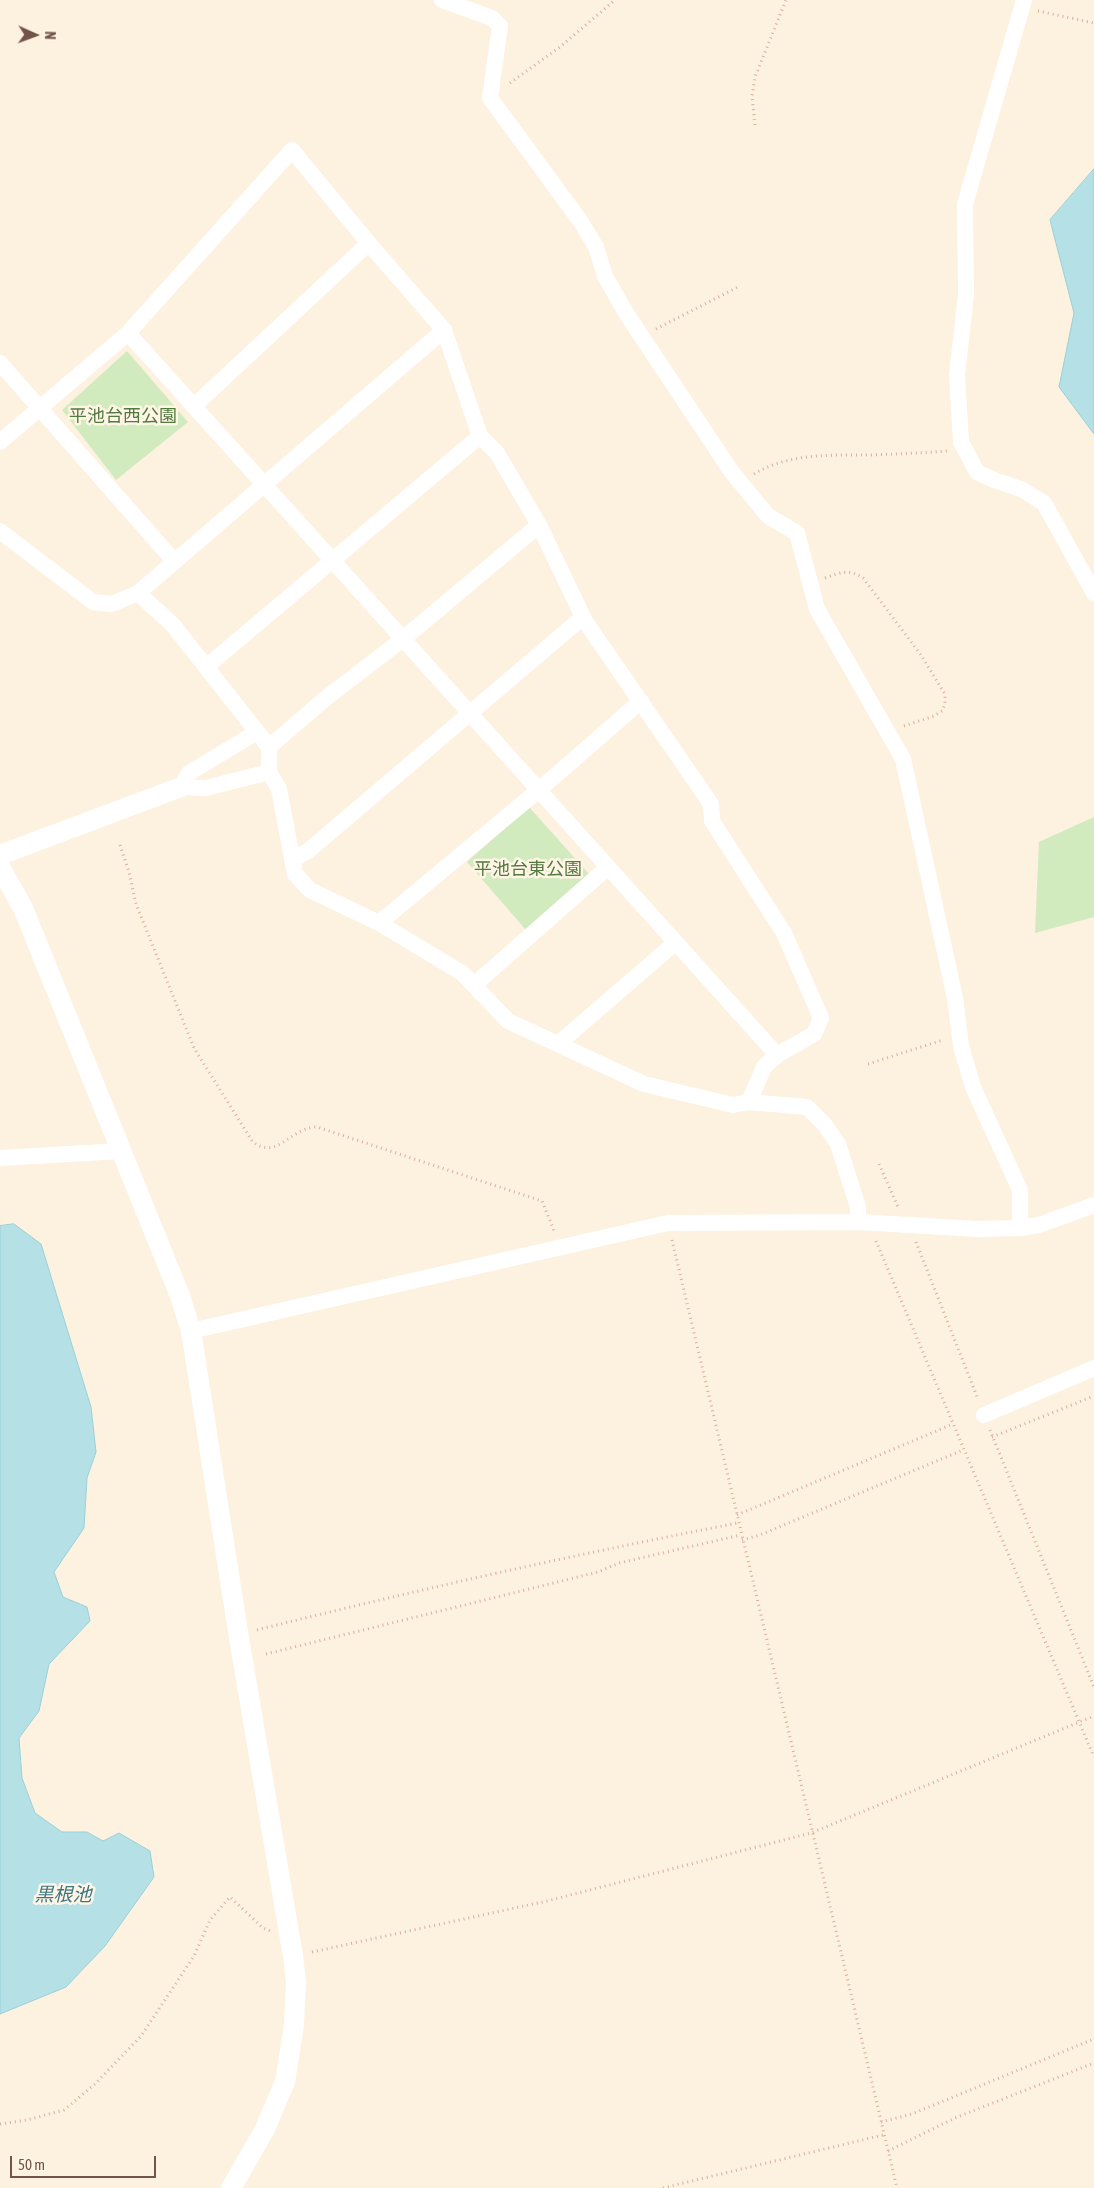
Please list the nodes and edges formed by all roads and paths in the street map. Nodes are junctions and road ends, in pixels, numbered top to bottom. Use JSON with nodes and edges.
{"nodes":[{"id":1,"x":442,"y":0,"type":"edge"},
{"id":2,"x":615,"y":0,"type":"edge"},
{"id":3,"x":786,"y":0,"type":"edge"},
{"id":4,"x":1022,"y":5,"type":"edge"},
{"id":5,"x":1094,"y":23,"type":"edge"},
{"id":6,"x":490,"y":98,"type":"junction"},
{"id":7,"x":755,"y":125,"type":"dead end"},
{"id":8,"x":369,"y":243,"type":"junction"},
{"id":9,"x":740,"y":286,"type":"dead end"},
{"id":10,"x":444,"y":330,"type":"junction"},
{"id":11,"x":128,"y":333,"type":"junction"},
{"id":12,"x":642,"y":338,"type":"junction"},
{"id":13,"x":0,"y":363,"type":"edge"},
{"id":14,"x":194,"y":406,"type":"junction"},
{"id":15,"x":40,"y":407,"type":"junction"},
{"id":16,"x":480,"y":436,"type":"junction"},
{"id":17,"x":0,"y":442,"type":"edge"},
{"id":18,"x":964,"y":448,"type":"junction"},
{"id":19,"x":740,"y":482,"type":"junction"},
{"id":20,"x":265,"y":485,"type":"junction"},
{"id":21,"x":539,"y":525,"type":"junction"},
{"id":22,"x":0,"y":531,"type":"edge"},
{"id":23,"x":332,"y":560,"type":"junction"},
{"id":24,"x":174,"y":561,"type":"junction"},
{"id":25,"x":810,"y":583,"type":"junction"},
{"id":26,"x":138,"y":593,"type":"junction"},
{"id":27,"x":1094,"y":593,"type":"edge"},
{"id":28,"x":583,"y":617,"type":"junction"},
{"id":29,"x":403,"y":639,"type":"junction"},
{"id":30,"x":206,"y":666,"type":"junction"},
{"id":31,"x":641,"y":701,"type":"junction"},
{"id":32,"x":470,"y":713,"type":"junction"},
{"id":33,"x":257,"y":732,"type":"junction"},
{"id":34,"x":888,"y":732,"type":"junction"},
{"id":35,"x":269,"y":747,"type":"junction"},
{"id":36,"x":269,"y":772,"type":"junction"},
{"id":37,"x":180,"y":787,"type":"junction"},
{"id":38,"x":540,"y":789,"type":"junction"},
{"id":39,"x":120,"y":845,"type":"dead end"},
{"id":40,"x":0,"y":856,"type":"edge"},
{"id":41,"x":292,"y":860,"type":"junction"},
{"id":42,"x":0,"y":867,"type":"edge"},
{"id":43,"x":607,"y":868,"type":"junction"},
{"id":44,"x":379,"y":923,"type":"junction"},
{"id":45,"x":675,"y":943,"type":"junction"},
{"id":46,"x":474,"y":985,"type":"junction"},
{"id":47,"x":960,"y":1037,"type":"junction"},
{"id":48,"x":558,"y":1044,"type":"junction"},
{"id":49,"x":777,"y":1055,"type":"junction"},
{"id":50,"x":868,"y":1064,"type":"dead end"},
{"id":51,"x":749,"y":1102,"type":"junction"},
{"id":52,"x":121,"y":1151,"type":"junction"},
{"id":53,"x":0,"y":1158,"type":"edge"},
{"id":54,"x":879,"y":1164,"type":"dead end"},
{"id":55,"x":1094,"y":1205,"type":"edge"},
{"id":56,"x":668,"y":1222,"type":"junction"},
{"id":57,"x":865,"y":1223,"type":"junction"},
{"id":58,"x":904,"y":1225,"type":"junction"},
{"id":59,"x":1020,"y":1228,"type":"junction"},
{"id":60,"x":560,"y":1247,"type":"junction"},
{"id":61,"x":191,"y":1331,"type":"junction"},
{"id":62,"x":1094,"y":1368,"type":"edge"},
{"id":63,"x":1094,"y":1396,"type":"edge"},
{"id":64,"x":984,"y":1415,"type":"junction"},
{"id":65,"x":953,"y":1424,"type":"junction"},
{"id":66,"x":992,"y":1437,"type":"junction"},
{"id":67,"x":963,"y":1450,"type":"junction"},
{"id":68,"x":736,"y":1515,"type":"junction"},
{"id":69,"x":738,"y":1523,"type":"junction"},
{"id":70,"x":741,"y":1535,"type":"junction"},
{"id":71,"x":742,"y":1540,"type":"junction"},
{"id":72,"x":239,"y":1634,"type":"junction"},
{"id":73,"x":266,"y":1654,"type":"dead end"},
{"id":74,"x":1094,"y":1687,"type":"edge"},
{"id":75,"x":1094,"y":1716,"type":"edge"},
{"id":76,"x":1078,"y":1722,"type":"junction"},
{"id":77,"x":1094,"y":1757,"type":"edge"},
{"id":78,"x":811,"y":1834,"type":"junction"},
{"id":79,"x":290,"y":1935,"type":"junction"},
{"id":80,"x":293,"y":1956,"type":"junction"},
{"id":81,"x":1094,"y":2039,"type":"edge"},
{"id":82,"x":1094,"y":2063,"type":"edge"},
{"id":83,"x":880,"y":2122,"type":"junction"},
{"id":84,"x":0,"y":2124,"type":"edge"},
{"id":85,"x":883,"y":2134,"type":"junction"},
{"id":86,"x":888,"y":2151,"type":"junction"},
{"id":87,"x":231,"y":2188,"type":"edge"},
{"id":88,"x":663,"y":2188,"type":"edge"},
{"id":89,"x":896,"y":2188,"type":"edge"}],
"edges":[{"from":1,"to":6,"type":"street"},
{"from":2,"to":6,"type":"path"},
{"from":3,"to":7,"type":"path"},
{"from":4,"to":5,"type":"path"},
{"from":4,"to":18,"type":"street"},
{"from":6,"to":12,"type":"street"},
{"from":8,"to":10,"type":"street"},
{"from":8,"to":11,"type":"street"},
{"from":8,"to":14,"type":"street"},
{"from":9,"to":12,"type":"path"},
{"from":10,"to":16,"type":"street"},
{"from":10,"to":20,"type":"street"},
{"from":11,"to":14,"type":"street"},
{"from":11,"to":15,"type":"street"},
{"from":12,"to":19,"type":"street"},
{"from":13,"to":15,"type":"street"},
{"from":14,"to":20,"type":"street"},
{"from":15,"to":17,"type":"street"},
{"from":15,"to":24,"type":"street"},
{"from":16,"to":21,"type":"street"},
{"from":16,"to":23,"type":"street"},
{"from":18,"to":19,"type":"path"},
{"from":18,"to":27,"type":"street"},
{"from":19,"to":25,"type":"street"},
{"from":20,"to":23,"type":"street"},
{"from":20,"to":24,"type":"street"},
{"from":21,"to":28,"type":"street"},
{"from":21,"to":29,"type":"street"},
{"from":22,"to":26,"type":"street"},
{"from":23,"to":29,"type":"street"},
{"from":23,"to":30,"type":"street"},
{"from":24,"to":26,"type":"street"},
{"from":25,"to":34,"type":"street"},
{"from":25,"to":34,"type":"path"},
{"from":26,"to":30,"type":"street"},
{"from":28,"to":31,"type":"street"},
{"from":28,"to":32,"type":"street"},
{"from":29,"to":32,"type":"street"},
{"from":29,"to":35,"type":"street"},
{"from":30,"to":33,"type":"street"},
{"from":31,"to":38,"type":"street"},
{"from":31,"to":49,"type":"street"},
{"from":32,"to":38,"type":"street"},
{"from":32,"to":41,"type":"street"},
{"from":33,"to":35,"type":"street"},
{"from":33,"to":37,"type":"street"},
{"from":34,"to":47,"type":"street"},
{"from":35,"to":36,"type":"street"},
{"from":36,"to":37,"type":"street"},
{"from":36,"to":41,"type":"street"},
{"from":37,"to":40,"type":"street"},
{"from":38,"to":43,"type":"street"},
{"from":38,"to":44,"type":"street"},
{"from":39,"to":60,"type":"path"},
{"from":41,"to":44,"type":"street"},
{"from":42,"to":52,"type":"street"},
{"from":43,"to":45,"type":"street"},
{"from":43,"to":46,"type":"street"},
{"from":44,"to":46,"type":"street"},
{"from":45,"to":48,"type":"street"},
{"from":45,"to":49,"type":"street"},
{"from":46,"to":48,"type":"street"},
{"from":47,"to":50,"type":"path"},
{"from":47,"to":59,"type":"street"},
{"from":48,"to":51,"type":"street"},
{"from":49,"to":51,"type":"street"},
{"from":51,"to":57,"type":"street"},
{"from":52,"to":53,"type":"street"},
{"from":52,"to":61,"type":"street"},
{"from":54,"to":58,"type":"path"},
{"from":55,"to":59,"type":"street"},
{"from":56,"to":57,"type":"street"},
{"from":56,"to":60,"type":"street"},
{"from":56,"to":68,"type":"path"},
{"from":57,"to":58,"type":"street"},
{"from":57,"to":65,"type":"path"},
{"from":58,"to":59,"type":"street"},
{"from":58,"to":64,"type":"path"},
{"from":60,"to":61,"type":"street"},
{"from":61,"to":72,"type":"street"},
{"from":62,"to":64,"type":"street"},
{"from":63,"to":66,"type":"path"},
{"from":64,"to":66,"type":"path"},
{"from":65,"to":67,"type":"path"},
{"from":65,"to":68,"type":"path"},
{"from":66,"to":74,"type":"path"},
{"from":67,"to":71,"type":"path"},
{"from":67,"to":76,"type":"path"},
{"from":68,"to":69,"type":"path"},
{"from":69,"to":70,"type":"path"},
{"from":69,"to":72,"type":"path"},
{"from":70,"to":71,"type":"path"},
{"from":70,"to":73,"type":"path"},
{"from":71,"to":78,"type":"path"},
{"from":72,"to":79,"type":"street"},
{"from":75,"to":76,"type":"path"},
{"from":76,"to":77,"type":"path"},
{"from":76,"to":78,"type":"path"},
{"from":78,"to":80,"type":"path"},
{"from":78,"to":83,"type":"path"},
{"from":79,"to":80,"type":"street"},
{"from":79,"to":84,"type":"path"},
{"from":80,"to":87,"type":"street"},
{"from":81,"to":83,"type":"path"},
{"from":82,"to":86,"type":"path"},
{"from":83,"to":85,"type":"path"},
{"from":85,"to":86,"type":"path"},
{"from":85,"to":88,"type":"path"},
{"from":86,"to":89,"type":"path"}]}
